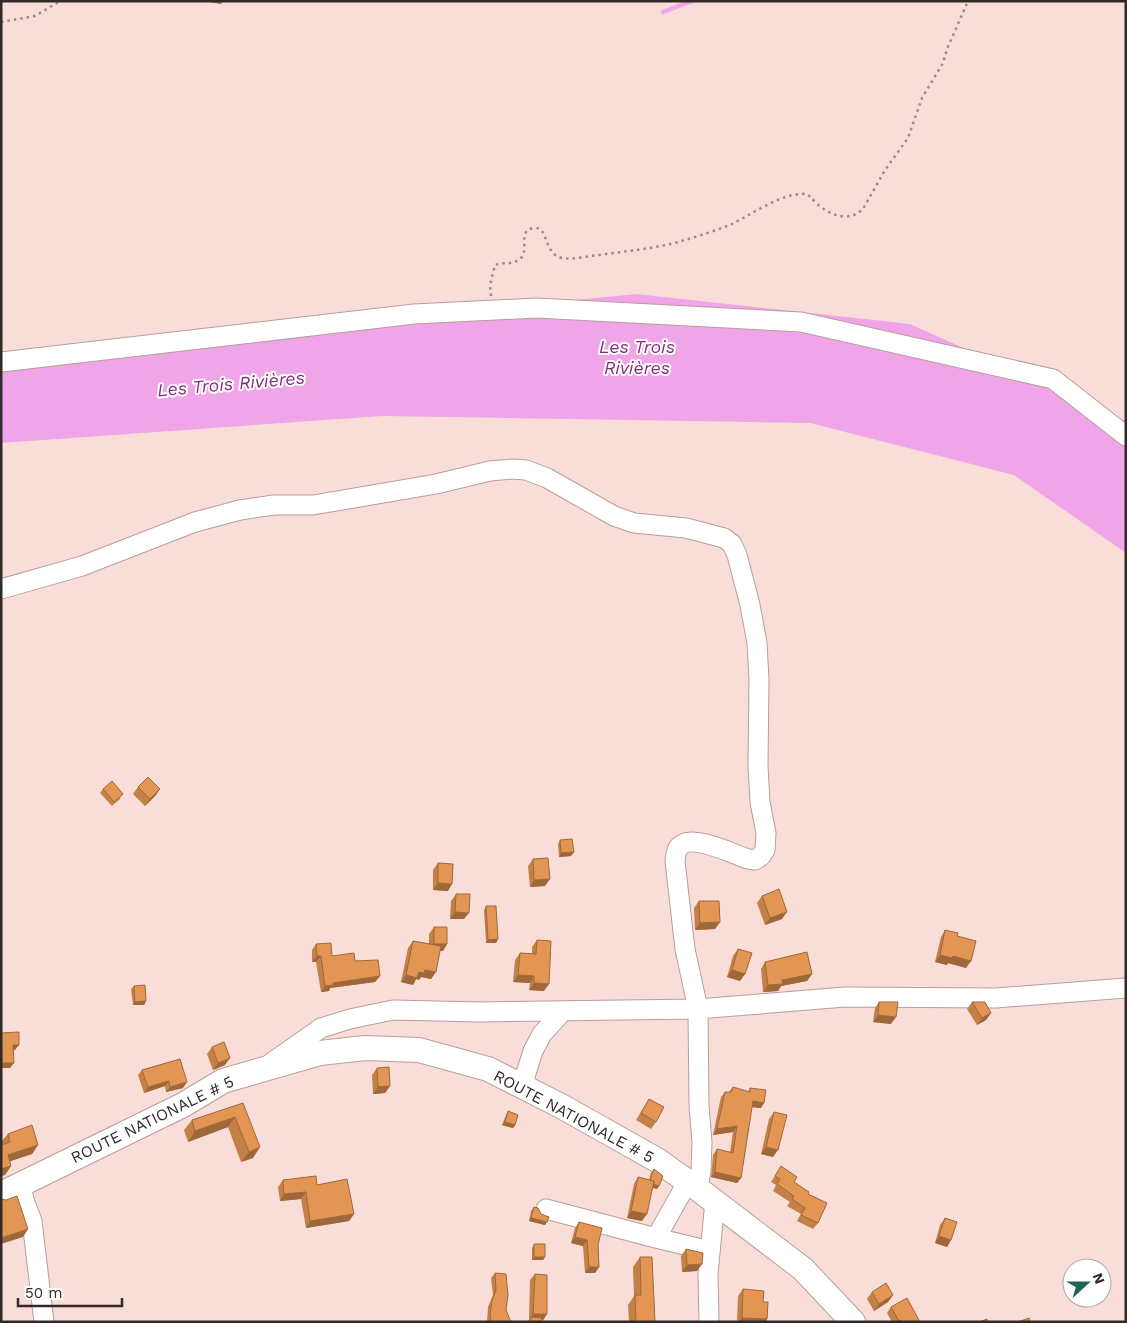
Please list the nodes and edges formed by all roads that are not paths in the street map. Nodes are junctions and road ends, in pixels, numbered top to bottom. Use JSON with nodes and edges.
{"nodes":[{"id":1,"x":1,"y":362,"type":"edge"},
{"id":2,"x":1126,"y":436,"type":"edge"},
{"id":3,"x":1,"y":589,"type":"edge"},
{"id":4,"x":1126,"y":988,"type":"edge"},
{"id":5,"x":698,"y":1009,"type":"junction"},
{"id":6,"x":563,"y":1011,"type":"junction"},
{"id":7,"x":262,"y":1069,"type":"junction"},
{"id":8,"x":522,"y":1086,"type":"junction"},
{"id":9,"x":11,"y":1189,"type":"edge"},
{"id":10,"x":700,"y":1190,"type":"junction"},
{"id":11,"x":546,"y":1209,"type":"dead end"},
{"id":12,"x":656,"y":1238,"type":"junction"},
{"id":13,"x":710,"y":1251,"type":"junction"},
{"id":14,"x":44,"y":1322,"type":"edge"},
{"id":15,"x":709,"y":1322,"type":"edge"},
{"id":16,"x":853,"y":1322,"type":"edge"}],
"edges":[{"from":1,"to":2,"type":"street"},
{"from":3,"to":5,"type":"street"},
{"from":4,"to":5,"type":"street"},
{"from":5,"to":6,"type":"street"},
{"from":5,"to":10,"type":"street"},
{"from":6,"to":7,"type":"street"},
{"from":6,"to":8,"type":"street"},
{"from":7,"to":8,"type":"main road","name":"ROUTE NATIONALE # 5"},
{"from":7,"to":9,"type":"main road","name":"ROUTE NATIONALE # 5"},
{"from":8,"to":10,"type":"main road","name":"ROUTE NATIONALE # 5"},
{"from":9,"to":14,"type":"street"},
{"from":10,"to":12,"type":"street"},
{"from":10,"to":13,"type":"street"},
{"from":10,"to":16,"type":"main road","name":"ROUTE NATIONALE # 5"},
{"from":11,"to":12,"type":"street"},
{"from":12,"to":13,"type":"street"},
{"from":13,"to":15,"type":"street"}]}
